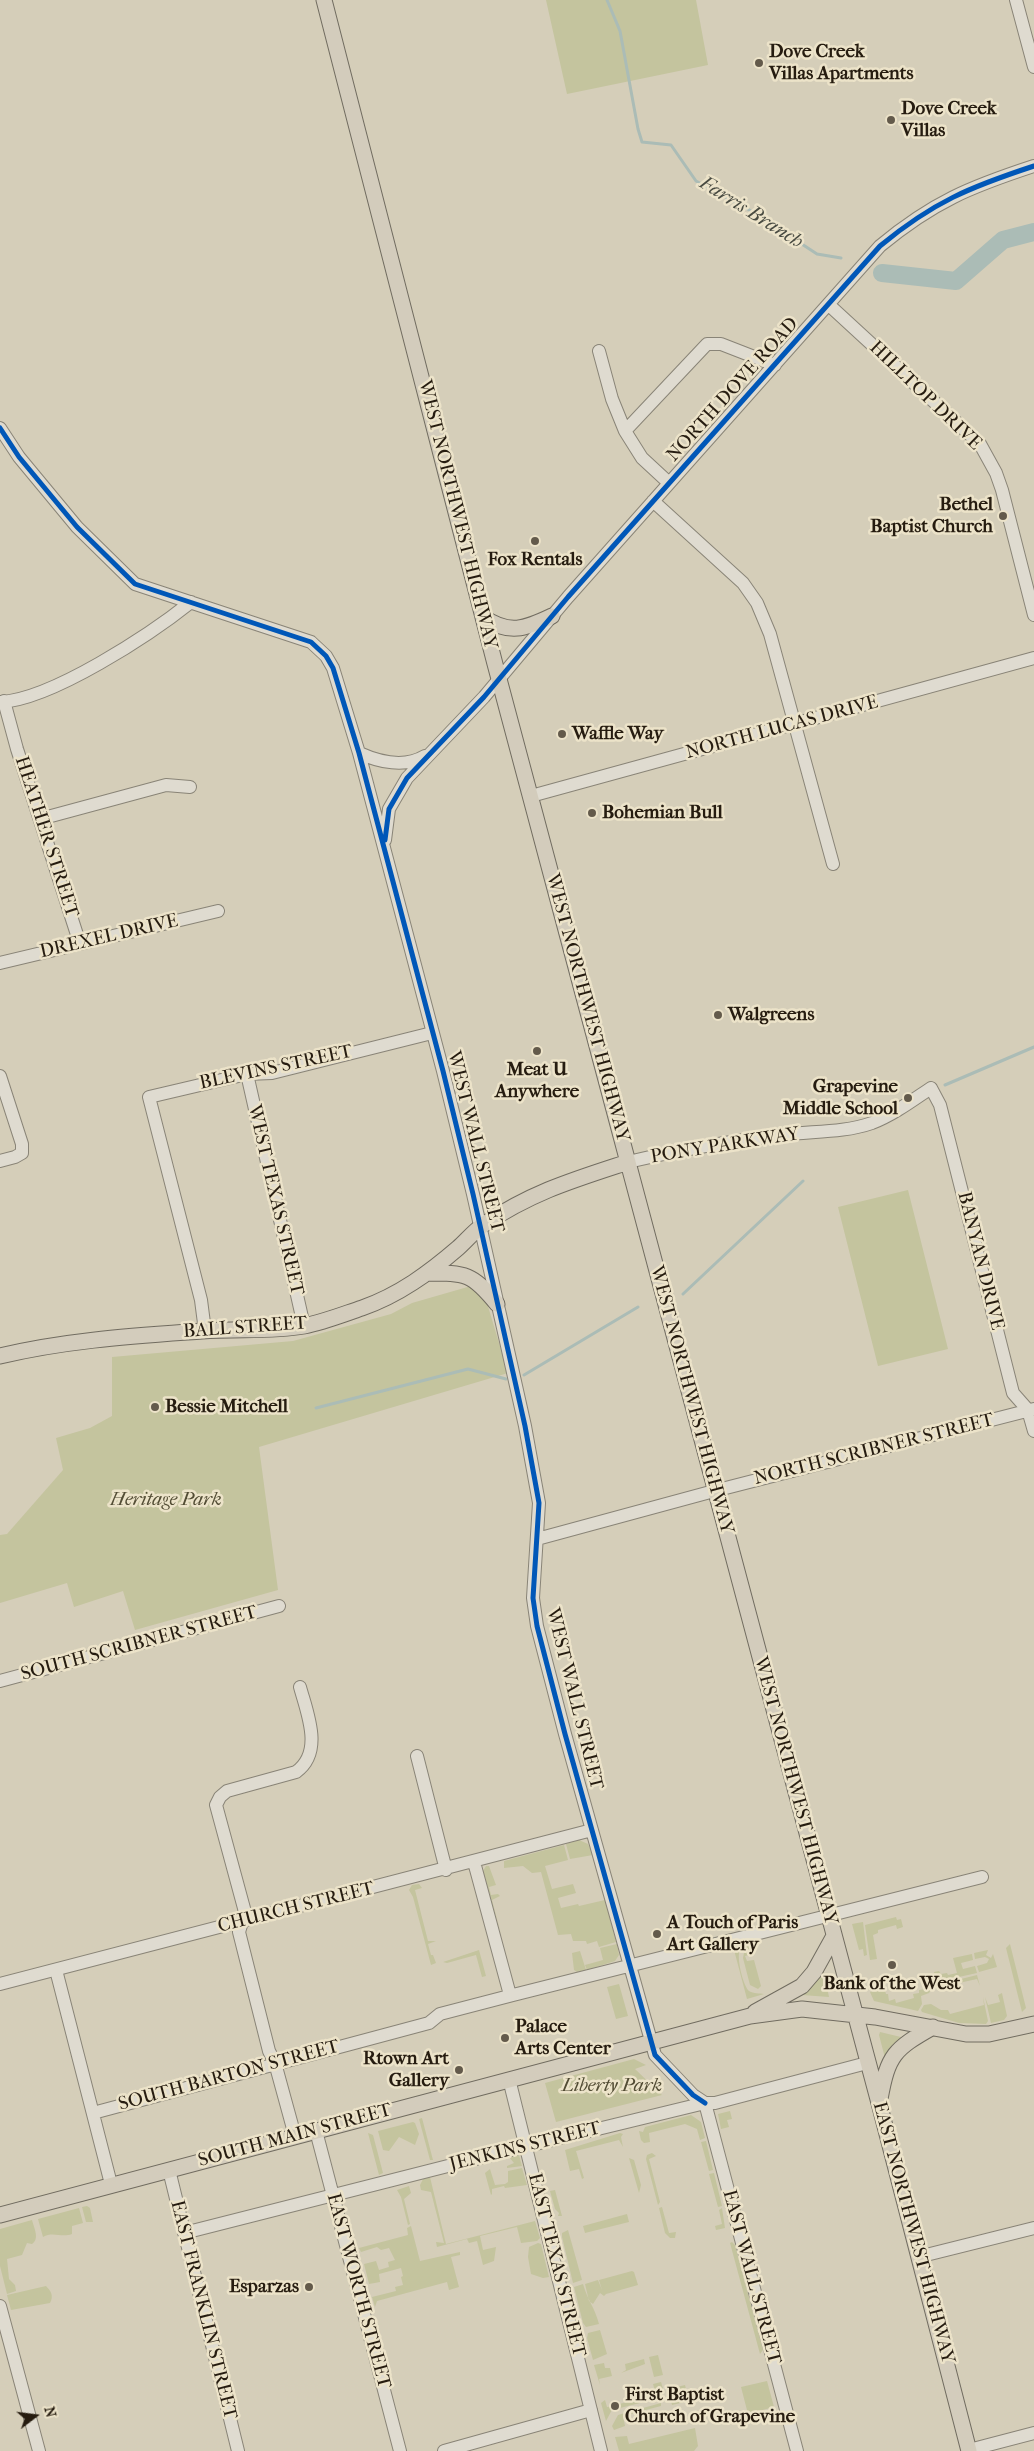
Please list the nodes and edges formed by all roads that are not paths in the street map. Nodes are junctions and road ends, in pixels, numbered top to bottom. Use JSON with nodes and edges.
{"nodes":[{"id":1,"x":324,"y":0,"type":"edge"},
{"id":2,"x":1016,"y":0,"type":"edge"},
{"id":3,"x":1034,"y":67,"type":"edge"},
{"id":4,"x":1034,"y":166,"type":"edge"},
{"id":5,"x":830,"y":305,"type":"junction"},
{"id":6,"x":599,"y":351,"type":"dead end"},
{"id":7,"x":775,"y":365,"type":"junction"},
{"id":8,"x":0,"y":431,"type":"edge"},
{"id":9,"x":624,"y":431,"type":"junction"},
{"id":10,"x":669,"y":484,"type":"junction"},
{"id":11,"x":653,"y":501,"type":"junction"},
{"id":12,"x":191,"y":602,"type":"junction"},
{"id":13,"x":1034,"y":615,"type":"edge"},
{"id":14,"x":552,"y":616,"type":"junction"},
{"id":15,"x":483,"y":617,"type":"junction"},
{"id":16,"x":1034,"y":658,"type":"edge"},
{"id":17,"x":496,"y":683,"type":"junction"},
{"id":18,"x":2,"y":702,"type":"edge"},
{"id":19,"x":796,"y":724,"type":"junction"},
{"id":20,"x":359,"y":753,"type":"junction"},
{"id":21,"x":430,"y":754,"type":"junction"},
{"id":22,"x":190,"y":788,"type":"dead end"},
{"id":23,"x":530,"y":796,"type":"junction"},
{"id":24,"x":40,"y":819,"type":"junction"},
{"id":25,"x":384,"y":851,"type":"junction"},
{"id":26,"x":833,"y":864,"type":"dead end"},
{"id":27,"x":218,"y":911,"type":"dead end"},
{"id":28,"x":80,"y":944,"type":"junction"},
{"id":29,"x":0,"y":963,"type":"edge"},
{"id":30,"x":432,"y":1033,"type":"junction"},
{"id":31,"x":247,"y":1074,"type":"junction"},
{"id":32,"x":0,"y":1076,"type":"edge"},
{"id":33,"x":931,"y":1088,"type":"joint"},
{"id":34,"x":0,"y":1161,"type":"edge"},
{"id":35,"x":628,"y":1162,"type":"junction"},
{"id":36,"x":481,"y":1227,"type":"junction"},
{"id":37,"x":427,"y":1273,"type":"junction"},
{"id":38,"x":497,"y":1304,"type":"junction"},
{"id":39,"x":304,"y":1326,"type":"junction"},
{"id":40,"x":205,"y":1331,"type":"junction"},
{"id":41,"x":0,"y":1356,"type":"edge"},
{"id":42,"x":1031,"y":1409,"type":"edge"},
{"id":43,"x":1034,"y":1431,"type":"edge"},
{"id":44,"x":714,"y":1491,"type":"junction"},
{"id":45,"x":537,"y":1539,"type":"junction"},
{"id":46,"x":279,"y":1606,"type":"dead end"},
{"id":47,"x":0,"y":1681,"type":"edge"},
{"id":48,"x":300,"y":1687,"type":"dead end"},
{"id":49,"x":417,"y":1756,"type":"dead end"},
{"id":50,"x":592,"y":1830,"type":"junction"},
{"id":51,"x":474,"y":1862,"type":"junction"},
{"id":52,"x":446,"y":1870,"type":"junction"},
{"id":53,"x":982,"y":1877,"type":"dead end"},
{"id":54,"x":829,"y":1917,"type":"junction"},
{"id":55,"x":241,"y":1922,"type":"junction"},
{"id":56,"x":834,"y":1936,"type":"junction"},
{"id":57,"x":628,"y":1965,"type":"junction"},
{"id":58,"x":56,"y":1970,"type":"junction"},
{"id":59,"x":0,"y":1984,"type":"edge"},
{"id":60,"x":510,"y":1995,"type":"junction"},
{"id":61,"x":750,"y":2016,"type":"junction"},
{"id":62,"x":855,"y":2016,"type":"junction"},
{"id":63,"x":1034,"y":2024,"type":"edge"},
{"id":64,"x":933,"y":2027,"type":"junction"},
{"id":65,"x":652,"y":2041,"type":"junction"},
{"id":66,"x":275,"y":2063,"type":"junction"},
{"id":67,"x":868,"y":2063,"type":"junction"},
{"id":68,"x":508,"y":2079,"type":"junction"},
{"id":69,"x":879,"y":2102,"type":"junction"},
{"id":70,"x":705,"y":2104,"type":"junction"},
{"id":71,"x":92,"y":2113,"type":"junction"},
{"id":72,"x":316,"y":2131,"type":"junction"},
{"id":73,"x":295,"y":2136,"type":"junction"},
{"id":74,"x":527,"y":2146,"type":"junction"},
{"id":75,"x":168,"y":2170,"type":"junction"},
{"id":76,"x":111,"y":2184,"type":"junction"},
{"id":77,"x":333,"y":2195,"type":"junction"},
{"id":78,"x":0,"y":2215,"type":"edge"},
{"id":79,"x":1034,"y":2228,"type":"edge"},
{"id":80,"x":184,"y":2233,"type":"junction"},
{"id":81,"x":918,"y":2257,"type":"junction"},
{"id":82,"x":0,"y":2306,"type":"edge"},
{"id":83,"x":591,"y":2410,"type":"junction"},
{"id":84,"x":1034,"y":2433,"type":"edge"},
{"id":85,"x":39,"y":2451,"type":"edge"},
{"id":86,"x":238,"y":2451,"type":"edge"},
{"id":87,"x":400,"y":2451,"type":"edge"},
{"id":88,"x":444,"y":2451,"type":"edge"},
{"id":89,"x":601,"y":2451,"type":"edge"},
{"id":90,"x":796,"y":2451,"type":"edge"},
{"id":91,"x":969,"y":2451,"type":"edge"}],
"edges":[{"from":1,"to":15,"type":"main road","name":"WEST NORTHWEST HIGHWAY"},
{"from":2,"to":3,"type":"street"},
{"from":4,"to":5,"type":"street","name":"NORTH DOVE ROAD"},
{"from":5,"to":7,"type":"street","name":"NORTH DOVE ROAD"},
{"from":5,"to":13,"type":"street","name":"HILLTOP DRIVE"},
{"from":6,"to":9,"type":"street"},
{"from":7,"to":9,"type":"street"},
{"from":7,"to":10,"type":"street","name":"NORTH DOVE ROAD"},
{"from":8,"to":12,"type":"street","name":"WEST WALL STREET"},
{"from":9,"to":10,"type":"street"},
{"from":10,"to":11,"type":"street","name":"NORTH DOVE ROAD"},
{"from":11,"to":14,"type":"street","name":"NORTH DOVE ROAD"},
{"from":11,"to":19,"type":"street"},
{"from":12,"to":18,"type":"street"},
{"from":12,"to":20,"type":"street","name":"WEST WALL STREET"},
{"from":14,"to":15,"type":"main road"},
{"from":14,"to":17,"type":"street","name":"NORTH DOVE ROAD"},
{"from":15,"to":17,"type":"main road","name":"WEST NORTHWEST HIGHWAY"},
{"from":16,"to":19,"type":"street","name":"NORTH LUCAS DRIVE"},
{"from":17,"to":21,"type":"street","name":"NORTH DOVE ROAD"},
{"from":17,"to":23,"type":"main road","name":"WEST NORTHWEST HIGHWAY"},
{"from":18,"to":24,"type":"street","name":"HEATHER STREET"},
{"from":19,"to":23,"type":"street","name":"NORTH LUCAS DRIVE"},
{"from":19,"to":26,"type":"street"},
{"from":20,"to":21,"type":"street"},
{"from":20,"to":25,"type":"street","name":"WEST WALL STREET"},
{"from":21,"to":25,"type":"street","name":"NORTH DOVE ROAD"},
{"from":22,"to":24,"type":"street"},
{"from":23,"to":35,"type":"main road","name":"WEST NORTHWEST HIGHWAY"},
{"from":24,"to":28,"type":"street","name":"HEATHER STREET"},
{"from":25,"to":30,"type":"street","name":"WEST WALL STREET"},
{"from":27,"to":28,"type":"street","name":"DREXEL DRIVE"},
{"from":28,"to":29,"type":"street","name":"DREXEL DRIVE"},
{"from":30,"to":31,"type":"street","name":"BLEVINS STREET"},
{"from":30,"to":36,"type":"street","name":"WEST WALL STREET"},
{"from":31,"to":39,"type":"street","name":"WEST TEXAS STREET"},
{"from":31,"to":40,"type":"street","name":"BLEVINS STREET"},
{"from":32,"to":34,"type":"street"},
{"from":33,"to":35,"type":"street","name":"PONY PARKWAY"},
{"from":33,"to":42,"type":"street","name":"BANYAN DRIVE"},
{"from":35,"to":36,"type":"main road","name":"BALL STREET"},
{"from":35,"to":44,"type":"main road","name":"WEST NORTHWEST HIGHWAY"},
{"from":36,"to":37,"type":"main road","name":"BALL STREET"},
{"from":36,"to":38,"type":"street","name":"WEST WALL STREET"},
{"from":37,"to":38,"type":"main road"},
{"from":37,"to":39,"type":"main road","name":"BALL STREET"},
{"from":38,"to":45,"type":"street","name":"WEST WALL STREET"},
{"from":39,"to":40,"type":"main road","name":"BALL STREET"},
{"from":40,"to":41,"type":"main road","name":"BALL STREET"},
{"from":42,"to":43,"type":"street","name":"BANYAN DRIVE"},
{"from":42,"to":44,"type":"street","name":"NORTH SCRIBNER STREET"},
{"from":44,"to":45,"type":"street"},
{"from":44,"to":54,"type":"main road","name":"WEST NORTHWEST HIGHWAY"},
{"from":45,"to":50,"type":"street","name":"WEST WALL STREET"},
{"from":46,"to":47,"type":"street","name":"SOUTH SCRIBNER STREET"},
{"from":48,"to":55,"type":"street"},
{"from":49,"to":52,"type":"street"},
{"from":50,"to":51,"type":"street","name":"CHURCH STREET"},
{"from":50,"to":57,"type":"street","name":"WEST WALL STREET"},
{"from":51,"to":52,"type":"street","name":"CHURCH STREET"},
{"from":51,"to":60,"type":"street"},
{"from":52,"to":55,"type":"street","name":"CHURCH STREET"},
{"from":53,"to":54,"type":"street","name":"SOUTH BARTON STREET"},
{"from":54,"to":56,"type":"main road","name":"WEST NORTHWEST HIGHWAY"},
{"from":54,"to":57,"type":"street","name":"SOUTH BARTON STREET"},
{"from":55,"to":58,"type":"street","name":"CHURCH STREET"},
{"from":55,"to":66,"type":"street"},
{"from":56,"to":61,"type":"main road"},
{"from":56,"to":62,"type":"main road","name":"WEST NORTHWEST HIGHWAY"},
{"from":57,"to":60,"type":"street","name":"SOUTH BARTON STREET"},
{"from":57,"to":65,"type":"street","name":"WEST WALL STREET"},
{"from":58,"to":59,"type":"street","name":"CHURCH STREET"},
{"from":58,"to":71,"type":"street"},
{"from":60,"to":66,"type":"street","name":"SOUTH BARTON STREET"},
{"from":61,"to":62,"type":"main road","name":"SOUTH MAIN STREET"},
{"from":61,"to":65,"type":"main road","name":"SOUTH MAIN STREET"},
{"from":62,"to":64,"type":"main road","name":"SOUTH MAIN STREET"},
{"from":62,"to":67,"type":"main road","name":"EAST NORTHWEST HIGHWAY"},
{"from":63,"to":64,"type":"main road","name":"SOUTH MAIN STREET"},
{"from":64,"to":69,"type":"main road"},
{"from":65,"to":68,"type":"main road","name":"SOUTH MAIN STREET"},
{"from":65,"to":70,"type":"street","name":"WEST WALL STREET"},
{"from":66,"to":71,"type":"street","name":"SOUTH BARTON STREET"},
{"from":66,"to":73,"type":"street"},
{"from":67,"to":69,"type":"main road","name":"EAST NORTHWEST HIGHWAY"},
{"from":67,"to":70,"type":"street","name":"JENKINS STREET"},
{"from":68,"to":72,"type":"main road","name":"SOUTH MAIN STREET"},
{"from":68,"to":74,"type":"street","name":"EAST TEXAS STREET"},
{"from":69,"to":81,"type":"main road","name":"EAST NORTHWEST HIGHWAY"},
{"from":70,"to":74,"type":"street","name":"JENKINS STREET"},
{"from":70,"to":90,"type":"street","name":"EAST WALL STREET"},
{"from":71,"to":76,"type":"street"},
{"from":72,"to":73,"type":"main road","name":"SOUTH MAIN STREET"},
{"from":72,"to":77,"type":"street","name":"EAST WORTH STREET"},
{"from":73,"to":75,"type":"main road","name":"SOUTH MAIN STREET"},
{"from":74,"to":77,"type":"street","name":"JENKINS STREET"},
{"from":74,"to":83,"type":"street","name":"EAST TEXAS STREET"},
{"from":75,"to":76,"type":"main road","name":"SOUTH MAIN STREET"},
{"from":75,"to":80,"type":"street","name":"EAST FRANKLIN STREET"},
{"from":76,"to":78,"type":"main road","name":"SOUTH MAIN STREET"},
{"from":77,"to":80,"type":"street","name":"JENKINS STREET"},
{"from":77,"to":87,"type":"street","name":"EAST WORTH STREET"},
{"from":79,"to":81,"type":"street"},
{"from":80,"to":86,"type":"street","name":"EAST FRANKLIN STREET"},
{"from":81,"to":91,"type":"main road","name":"EAST NORTHWEST HIGHWAY"},
{"from":82,"to":85,"type":"street"},
{"from":83,"to":88,"type":"street"},
{"from":83,"to":89,"type":"street","name":"EAST TEXAS STREET"},
{"from":84,"to":91,"type":"street"}]}
